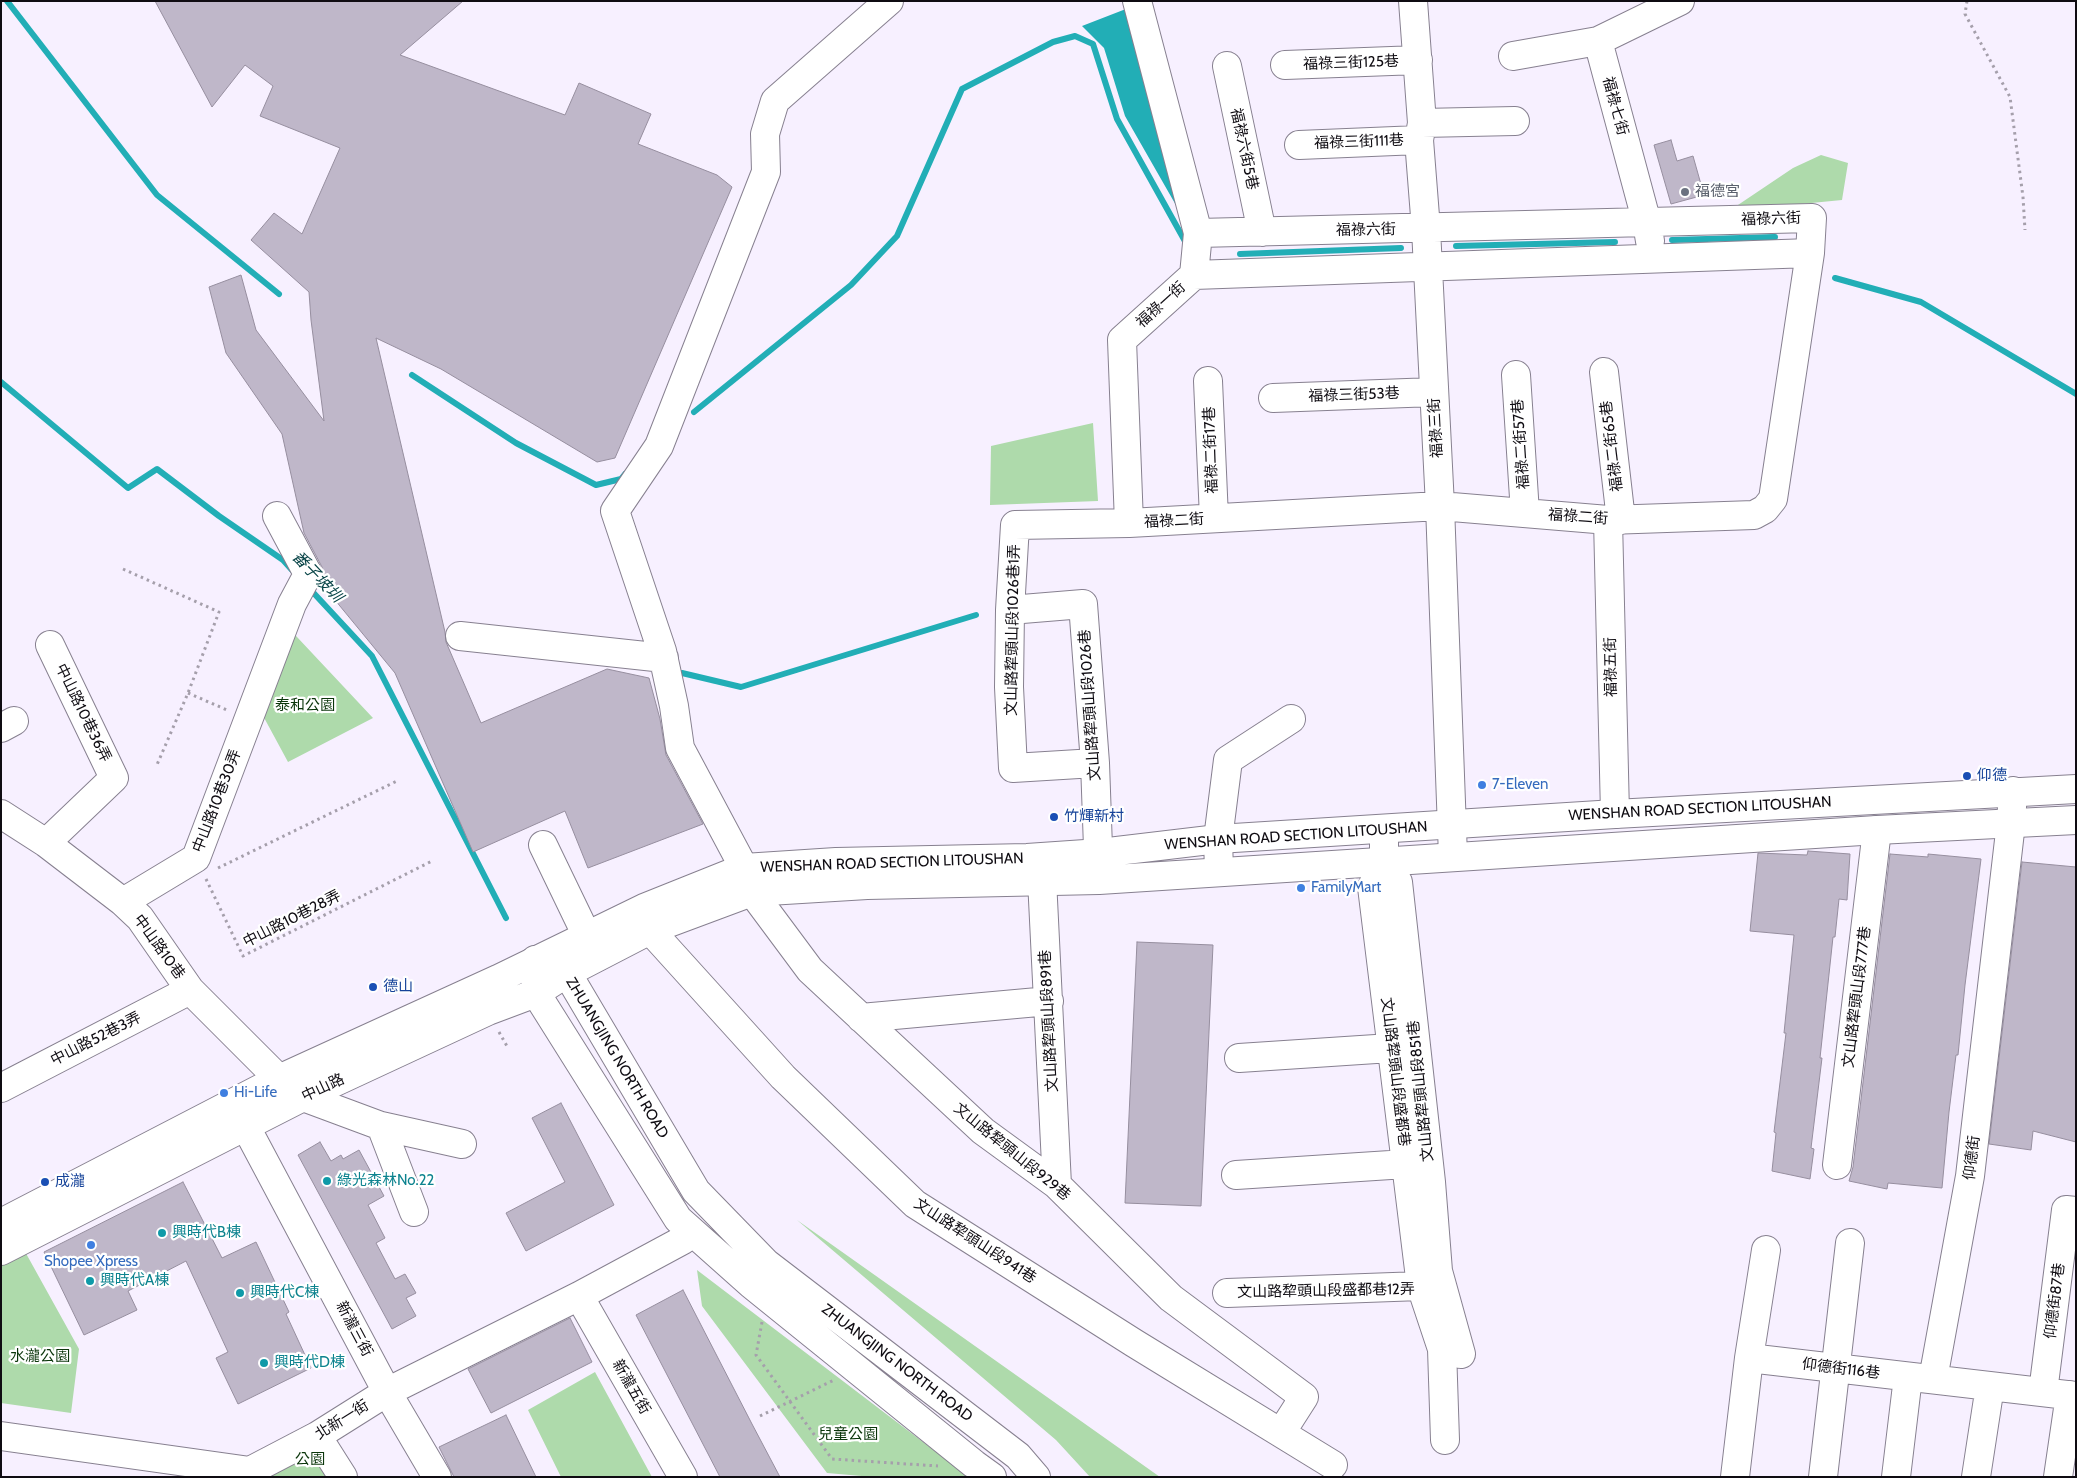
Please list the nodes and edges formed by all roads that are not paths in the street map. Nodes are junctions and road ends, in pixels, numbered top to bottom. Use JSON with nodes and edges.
{"nodes":[{"id":1,"x":889,"y":1,"type":"edge"},
{"id":2,"x":1137,"y":1,"type":"edge"},
{"id":3,"x":1413,"y":1,"type":"edge"},
{"id":4,"x":1680,"y":1,"type":"edge"},
{"id":5,"x":1598,"y":41,"type":"junction"},
{"id":6,"x":1512,"y":56,"type":"dead end"},
{"id":7,"x":1418,"y":60,"type":"junction"},
{"id":8,"x":1285,"y":65,"type":"dead end"},
{"id":9,"x":1227,"y":66,"type":"dead end"},
{"id":10,"x":1515,"y":121,"type":"dead end"},
{"id":11,"x":1421,"y":132,"type":"junction"},
{"id":12,"x":1299,"y":145,"type":"dead end"},
{"id":13,"x":1647,"y":223,"type":"junction"},
{"id":14,"x":1426,"y":229,"type":"junction"},
{"id":15,"x":1262,"y":232,"type":"junction"},
{"id":16,"x":1198,"y":233,"type":"junction"},
{"id":17,"x":1810,"y":253,"type":"junction"},
{"id":18,"x":1652,"y":260,"type":"junction"},
{"id":19,"x":1427,"y":266,"type":"junction"},
{"id":20,"x":1194,"y":275,"type":"junction"},
{"id":21,"x":1604,"y":372,"type":"dead end"},
{"id":22,"x":1516,"y":374,"type":"dead end"},
{"id":23,"x":1208,"y":381,"type":"dead end"},
{"id":24,"x":1434,"y":392,"type":"junction"},
{"id":25,"x":1274,"y":398,"type":"dead end"},
{"id":26,"x":1440,"y":506,"type":"junction"},
{"id":27,"x":1525,"y":513,"type":"junction"},
{"id":28,"x":277,"y":516,"type":"dead end"},
{"id":29,"x":1214,"y":518,"type":"junction"},
{"id":30,"x":1614,"y":520,"type":"junction"},
{"id":31,"x":1129,"y":523,"type":"junction"},
{"id":32,"x":1010,"y":610,"type":"junction"},
{"id":33,"x":460,"y":636,"type":"dead end"},
{"id":34,"x":50,"y":645,"type":"dead end"},
{"id":35,"x":664,"y":658,"type":"junction"},
{"id":36,"x":1291,"y":719,"type":"dead end"},
{"id":37,"x":1095,"y":763,"type":"junction"},
{"id":38,"x":2076,"y":790,"type":"edge"},
{"id":39,"x":2013,"y":791,"type":"junction"},
{"id":40,"x":1,"y":814,"type":"edge"},
{"id":41,"x":1615,"y":814,"type":"junction"},
{"id":42,"x":2076,"y":820,"type":"edge"},
{"id":43,"x":2011,"y":823,"type":"junction"},
{"id":44,"x":1452,"y":824,"type":"junction"},
{"id":45,"x":1384,"y":829,"type":"junction"},
{"id":46,"x":1877,"y":830,"type":"junction"},
{"id":47,"x":1218,"y":839,"type":"junction"},
{"id":48,"x":46,"y":843,"type":"junction"},
{"id":49,"x":543,"y":845,"type":"dead end"},
{"id":50,"x":1453,"y":856,"type":"junction"},
{"id":51,"x":1384,"y":860,"type":"junction"},
{"id":52,"x":1100,"y":866,"type":"junction"},
{"id":53,"x":1042,"y":870,"type":"junction"},
{"id":54,"x":1219,"y":871,"type":"junction"},
{"id":55,"x":748,"y":880,"type":"junction"},
{"id":56,"x":123,"y":902,"type":"junction"},
{"id":57,"x":650,"y":930,"type":"junction"},
{"id":58,"x":592,"y":946,"type":"junction"},
{"id":59,"x":535,"y":960,"type":"junction"},
{"id":60,"x":567,"y":973,"type":"junction"},
{"id":61,"x":190,"y":990,"type":"junction"},
{"id":62,"x":536,"y":993,"type":"junction"},
{"id":63,"x":1048,"y":1001,"type":"junction"},
{"id":64,"x":861,"y":1018,"type":"junction"},
{"id":65,"x":1392,"y":1048,"type":"junction"},
{"id":66,"x":1238,"y":1058,"type":"dead end"},
{"id":67,"x":279,"y":1078,"type":"junction"},
{"id":68,"x":1,"y":1088,"type":"edge"},
{"id":69,"x":303,"y":1097,"type":"junction"},
{"id":70,"x":381,"y":1126,"type":"junction"},
{"id":71,"x":246,"y":1127,"type":"junction"},
{"id":72,"x":462,"y":1144,"type":"dead end"},
{"id":73,"x":1406,"y":1164,"type":"junction"},
{"id":74,"x":1837,"y":1165,"type":"dead end"},
{"id":75,"x":1236,"y":1175,"type":"dead end"},
{"id":76,"x":1057,"y":1186,"type":"junction"},
{"id":77,"x":2071,"y":1211,"type":"edge"},
{"id":78,"x":414,"y":1212,"type":"dead end"},
{"id":79,"x":1,"y":1223,"type":"edge"},
{"id":80,"x":683,"y":1240,"type":"dead end"},
{"id":81,"x":1850,"y":1243,"type":"dead end"},
{"id":82,"x":1766,"y":1250,"type":"dead end"},
{"id":83,"x":1,"y":1251,"type":"edge"},
{"id":84,"x":1421,"y":1286,"type":"junction"},
{"id":85,"x":1227,"y":1293,"type":"dead end"},
{"id":86,"x":579,"y":1296,"type":"junction"},
{"id":87,"x":1461,"y":1354,"type":"dead end"},
{"id":88,"x":1749,"y":1358,"type":"junction"},
{"id":89,"x":1835,"y":1368,"type":"junction"},
{"id":90,"x":1920,"y":1378,"type":"junction"},
{"id":91,"x":1990,"y":1386,"type":"junction"},
{"id":92,"x":387,"y":1392,"type":"junction"},
{"id":93,"x":2043,"y":1392,"type":"junction"},
{"id":94,"x":2073,"y":1396,"type":"edge"},
{"id":95,"x":1281,"y":1433,"type":"junction"},
{"id":96,"x":1,"y":1436,"type":"edge"},
{"id":97,"x":317,"y":1436,"type":"junction"},
{"id":98,"x":1445,"y":1440,"type":"dead end"},
{"id":99,"x":1333,"y":1465,"type":"dead end"},
{"id":100,"x":249,"y":1474,"type":"edge"},
{"id":101,"x":343,"y":1477,"type":"edge"},
{"id":102,"x":437,"y":1477,"type":"edge"},
{"id":103,"x":683,"y":1477,"type":"edge"},
{"id":104,"x":992,"y":1477,"type":"edge"},
{"id":105,"x":1036,"y":1477,"type":"edge"},
{"id":106,"x":1735,"y":1477,"type":"edge"},
{"id":107,"x":1823,"y":1477,"type":"edge"},
{"id":108,"x":1896,"y":1477,"type":"edge"},
{"id":109,"x":1976,"y":1477,"type":"edge"},
{"id":110,"x":2058,"y":1477,"type":"edge"}],
"edges":[{"from":1,"to":35,"type":"street","name":"文山路犂頭山段929巷"},
{"from":2,"to":16,"type":"street","name":"福祿一街"},
{"from":3,"to":7,"type":"street","name":"福祿三街"},
{"from":4,"to":5,"type":"street"},
{"from":5,"to":6,"type":"street"},
{"from":5,"to":13,"type":"street","name":"福祿七街"},
{"from":7,"to":8,"type":"street","name":"福祿三街125巷"},
{"from":7,"to":11,"type":"street","name":"福祿三街"},
{"from":9,"to":15,"type":"street","name":"福祿六街5巷"},
{"from":10,"to":11,"type":"street","name":"福祿三街111巷"},
{"from":11,"to":12,"type":"street","name":"福祿三街111巷"},
{"from":11,"to":14,"type":"street","name":"福祿三街"},
{"from":13,"to":14,"type":"street","name":"福祿六街"},
{"from":13,"to":17,"type":"street","name":"福祿六街"},
{"from":13,"to":18,"type":"street","name":"福祿七街"},
{"from":14,"to":15,"type":"street","name":"福祿六街"},
{"from":14,"to":19,"type":"street","name":"福祿三街"},
{"from":15,"to":16,"type":"street","name":"福祿六街"},
{"from":16,"to":20,"type":"street","name":"福祿一街"},
{"from":17,"to":18,"type":"street"},
{"from":17,"to":30,"type":"street","name":"福祿二街"},
{"from":18,"to":19,"type":"street"},
{"from":19,"to":20,"type":"street"},
{"from":19,"to":24,"type":"street","name":"福祿三街"},
{"from":20,"to":31,"type":"street","name":"福祿一街"},
{"from":21,"to":30,"type":"street","name":"福祿二街65巷"},
{"from":22,"to":27,"type":"street","name":"福祿二街57巷"},
{"from":23,"to":29,"type":"street","name":"福祿二街17巷"},
{"from":24,"to":25,"type":"street","name":"福祿三街53巷"},
{"from":24,"to":26,"type":"street","name":"福祿三街"},
{"from":26,"to":27,"type":"street","name":"福祿二街"},
{"from":26,"to":29,"type":"street","name":"福祿二街"},
{"from":26,"to":44,"type":"street","name":"福祿三街"},
{"from":27,"to":30,"type":"street","name":"福祿二街"},
{"from":28,"to":56,"type":"street","name":"中山路10巷30弄"},
{"from":29,"to":31,"type":"street","name":"福祿二街"},
{"from":30,"to":41,"type":"street","name":"福祿五街"},
{"from":31,"to":32,"type":"street","name":"文山路犂頭山段1026巷1弄"},
{"from":32,"to":37,"type":"street","name":"文山路犂頭山段1026巷"},
{"from":32,"to":37,"type":"street","name":"文山路犂頭山段1026巷1弄"},
{"from":33,"to":35,"type":"street"},
{"from":34,"to":48,"type":"street","name":"中山路10巷36弄"},
{"from":35,"to":55,"type":"street","name":"文山路犂頭山段929巷"},
{"from":36,"to":47,"type":"street"},
{"from":37,"to":52,"type":"street","name":"文山路犂頭山段1026巷"},
{"from":38,"to":39,"type":"street","name":"WENSHAN ROAD SECTION LITOUSHAN"},
{"from":39,"to":41,"type":"street","name":"WENSHAN ROAD SECTION LITOUSHAN"},
{"from":39,"to":43,"type":"street","name":"仰德街"},
{"from":40,"to":48,"type":"street","name":"中山路10巷"},
{"from":41,"to":44,"type":"street","name":"WENSHAN ROAD SECTION LITOUSHAN"},
{"from":42,"to":43,"type":"street","name":"WENSHAN ROAD SECTION LITOUSHAN"},
{"from":43,"to":46,"type":"street","name":"WENSHAN ROAD SECTION LITOUSHAN"},
{"from":43,"to":90,"type":"street","name":"仰德街"},
{"from":44,"to":45,"type":"street","name":"WENSHAN ROAD SECTION LITOUSHAN"},
{"from":44,"to":50,"type":"street","name":"福祿三街"},
{"from":45,"to":47,"type":"street","name":"WENSHAN ROAD SECTION LITOUSHAN"},
{"from":45,"to":51,"type":"street"},
{"from":46,"to":50,"type":"street","name":"WENSHAN ROAD SECTION LITOUSHAN"},
{"from":46,"to":74,"type":"street","name":"文山路犂頭山段777巷"},
{"from":47,"to":52,"type":"street","name":"WENSHAN ROAD SECTION LITOUSHAN"},
{"from":47,"to":54,"type":"street"},
{"from":48,"to":56,"type":"street","name":"中山路10巷"},
{"from":49,"to":58,"type":"street"},
{"from":50,"to":51,"type":"street","name":"WENSHAN ROAD SECTION LITOUSHAN"},
{"from":51,"to":54,"type":"street","name":"WENSHAN ROAD SECTION LITOUSHAN"},
{"from":51,"to":65,"type":"street","name":"文山路犂頭山段盛都巷"},
{"from":51,"to":87,"type":"street","name":"文山路犂頭山段851巷"},
{"from":52,"to":53,"type":"street","name":"WENSHAN ROAD SECTION LITOUSHAN"},
{"from":52,"to":54,"type":"street","name":"WENSHAN ROAD SECTION LITOUSHAN"},
{"from":53,"to":55,"type":"street","name":"WENSHAN ROAD SECTION LITOUSHAN"},
{"from":53,"to":63,"type":"street","name":"文山路犂頭山段891巷"},
{"from":55,"to":57,"type":"street","name":"WENSHAN ROAD SECTION LITOUSHAN"},
{"from":55,"to":58,"type":"street","name":"WENSHAN ROAD SECTION LITOUSHAN"},
{"from":55,"to":64,"type":"street","name":"文山路犂頭山段929巷"},
{"from":56,"to":61,"type":"street","name":"中山路10巷"},
{"from":57,"to":58,"type":"street","name":"WENSHAN ROAD SECTION LITOUSHAN"},
{"from":57,"to":95,"type":"street","name":"文山路犂頭山段941巷"},
{"from":58,"to":59,"type":"street","name":"WENSHAN ROAD SECTION LITOUSHAN"},
{"from":58,"to":60,"type":"street","name":"WENSHAN ROAD SECTION LITOUSHAN"},
{"from":59,"to":60,"type":"street","name":"ZHUANGJING NORTH ROAD"},
{"from":59,"to":62,"type":"street"},
{"from":59,"to":67,"type":"street","name":"中山路"},
{"from":60,"to":62,"type":"street","name":"中山路"},
{"from":60,"to":105,"type":"street","name":"ZHUANGJING NORTH ROAD"},
{"from":61,"to":67,"type":"street","name":"中山路10巷"},
{"from":61,"to":68,"type":"street","name":"中山路52巷3弄"},
{"from":62,"to":69,"type":"street","name":"中山路"},
{"from":62,"to":104,"type":"street","name":"ZHUANGJING NORTH ROAD"},
{"from":63,"to":64,"type":"street"},
{"from":63,"to":76,"type":"street","name":"文山路犂頭山段891巷"},
{"from":64,"to":76,"type":"street","name":"文山路犂頭山段929巷"},
{"from":65,"to":66,"type":"street"},
{"from":65,"to":73,"type":"street","name":"文山路犂頭山段盛都巷"},
{"from":67,"to":69,"type":"street","name":"中山路10巷"},
{"from":67,"to":79,"type":"street","name":"中山路"},
{"from":69,"to":70,"type":"street","name":"中山路10巷"},
{"from":69,"to":71,"type":"street","name":"中山路"},
{"from":70,"to":72,"type":"street","name":"中山路10巷"},
{"from":70,"to":78,"type":"street"},
{"from":71,"to":83,"type":"street","name":"中山路"},
{"from":71,"to":92,"type":"street","name":"新瀧三街"},
{"from":73,"to":75,"type":"street"},
{"from":73,"to":84,"type":"street","name":"文山路犂頭山段盛都巷"},
{"from":76,"to":95,"type":"street","name":"文山路犂頭山段929巷"},
{"from":77,"to":93,"type":"street","name":"仰德街87巷"},
{"from":80,"to":86,"type":"street","name":"北新一街"},
{"from":81,"to":89,"type":"street"},
{"from":82,"to":88,"type":"street"},
{"from":84,"to":85,"type":"street","name":"文山路犂頭山段盛都巷12弄"},
{"from":84,"to":98,"type":"street","name":"文山路犂頭山段盛都巷12弄"},
{"from":86,"to":92,"type":"street","name":"北新一街"},
{"from":86,"to":103,"type":"street","name":"新瀧五街"},
{"from":88,"to":89,"type":"street","name":"仰德街116巷"},
{"from":88,"to":106,"type":"street"},
{"from":89,"to":90,"type":"street","name":"仰德街116巷"},
{"from":89,"to":107,"type":"street"},
{"from":90,"to":91,"type":"street"},
{"from":90,"to":108,"type":"street","name":"仰德街"},
{"from":91,"to":93,"type":"street"},
{"from":91,"to":109,"type":"street"},
{"from":92,"to":97,"type":"street","name":"北新一街"},
{"from":92,"to":102,"type":"street","name":"新瀧三街"},
{"from":93,"to":94,"type":"street"},
{"from":94,"to":110,"type":"street"},
{"from":95,"to":99,"type":"street","name":"文山路犂頭山段941巷"},
{"from":96,"to":100,"type":"street","name":"北新一街"},
{"from":97,"to":100,"type":"street","name":"北新一街"},
{"from":97,"to":101,"type":"street"}]}
